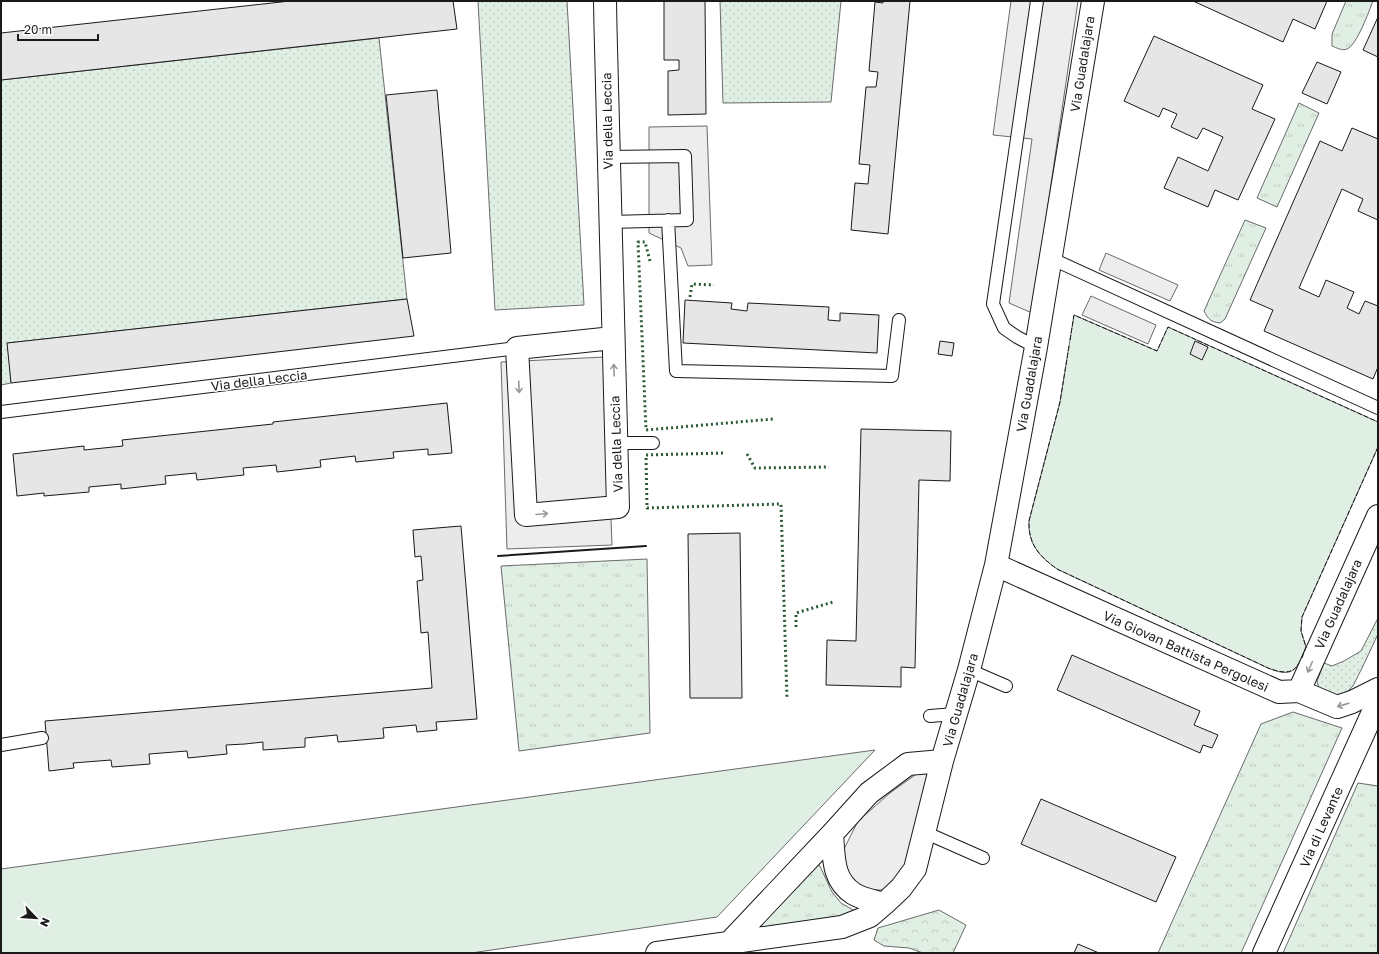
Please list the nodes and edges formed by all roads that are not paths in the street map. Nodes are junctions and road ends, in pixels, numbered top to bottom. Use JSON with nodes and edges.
{"nodes":[{"id":1,"x":605,"y":1,"type":"edge"},
{"id":2,"x":1037,"y":1,"type":"edge"},
{"id":3,"x":1093,"y":1,"type":"edge"},
{"id":4,"x":608,"y":157,"type":"junction"},
{"id":5,"x":668,"y":220,"type":"junction"},
{"id":6,"x":610,"y":222,"type":"junction"},
{"id":7,"x":1050,"y":258,"type":"junction"},
{"id":8,"x":899,"y":320,"type":"dead end"},
{"id":9,"x":613,"y":338,"type":"junction"},
{"id":10,"x":1036,"y":347,"type":"junction"},
{"id":11,"x":517,"y":348,"type":"junction"},
{"id":12,"x":1378,"y":408,"type":"edge"},
{"id":13,"x":1,"y":412,"type":"edge"},
{"id":14,"x":616,"y":443,"type":"junction"},
{"id":15,"x":653,"y":443,"type":"dead end"},
{"id":16,"x":1378,"y":516,"type":"edge"},
{"id":17,"x":996,"y":565,"type":"junction"},
{"id":18,"x":969,"y":670,"type":"junction"},
{"id":19,"x":1006,"y":686,"type":"dead end"},
{"id":20,"x":1378,"y":689,"type":"edge"},
{"id":21,"x":1299,"y":691,"type":"junction"},
{"id":22,"x":1378,"y":701,"type":"edge"},
{"id":23,"x":955,"y":714,"type":"junction"},
{"id":24,"x":930,"y":716,"type":"dead end"},
{"id":25,"x":42,"y":738,"type":"dead end"},
{"id":26,"x":1,"y":745,"type":"edge"},
{"id":27,"x":942,"y":761,"type":"junction"},
{"id":28,"x":924,"y":832,"type":"junction"},
{"id":29,"x":832,"y":834,"type":"junction"},
{"id":30,"x":983,"y":858,"type":"dead end"},
{"id":31,"x":884,"y":904,"type":"junction"},
{"id":32,"x":730,"y":942,"type":"junction"},
{"id":33,"x":657,"y":953,"type":"edge"},
{"id":34,"x":1264,"y":953,"type":"edge"}],
"edges":[{"from":1,"to":4,"type":"street","name":"Via della Leccia"},
{"from":2,"to":10,"type":"lane"},
{"from":3,"to":7,"type":"street","name":"Via Guadalajara"},
{"from":4,"to":5,"type":"lane"},
{"from":4,"to":6,"type":"street","name":"Via della Leccia"},
{"from":5,"to":6,"type":"lane"},
{"from":5,"to":8,"type":"lane"},
{"from":6,"to":9,"type":"street","name":"Via della Leccia"},
{"from":7,"to":10,"type":"street","name":"Via Guadalajara"},
{"from":7,"to":12,"type":"lane"},
{"from":9,"to":11,"type":"street","name":"Via della Leccia"},
{"from":14,"to":9,"type":"street","name":"Via della Leccia","one_way":true},
{"from":10,"to":17,"type":"street","name":"Via Guadalajara"},
{"from":11,"to":13,"type":"lane","name":"Via della Leccia"},
{"from":11,"to":14,"type":"street","name":"Via della Leccia","one_way":true},
{"from":14,"to":15,"type":"lane"},
{"from":16,"to":21,"type":"street","name":"Via Guadalajara","one_way":true},
{"from":17,"to":18,"type":"street","name":"Via Guadalajara"},
{"from":17,"to":21,"type":"street","name":"Via Giovan Battista Pergolesi"},
{"from":18,"to":19,"type":"lane"},
{"from":18,"to":23,"type":"street","name":"Via Guadalajara"},
{"from":20,"to":21,"type":"street","name":"Via Giovan Battista Pergolesi","one_way":true},
{"from":22,"to":34,"type":"street","name":"Via di Levante"},
{"from":23,"to":24,"type":"lane"},
{"from":23,"to":27,"type":"street","name":"Via Guadalajara"},
{"from":25,"to":26,"type":"lane"},
{"from":27,"to":28,"type":"street","name":"Via Guadalajara"},
{"from":27,"to":29,"type":"street","name":"Via Guadalajara"},
{"from":28,"to":30,"type":"lane"},
{"from":28,"to":31,"type":"street","name":"Via Guadalajara"},
{"from":29,"to":31,"type":"street"},
{"from":29,"to":32,"type":"street","name":"Via Guadalajara"},
{"from":31,"to":32,"type":"street","name":"Via Guadalajara"},
{"from":32,"to":33,"type":"street","name":"Via Guadalajara"}]}
